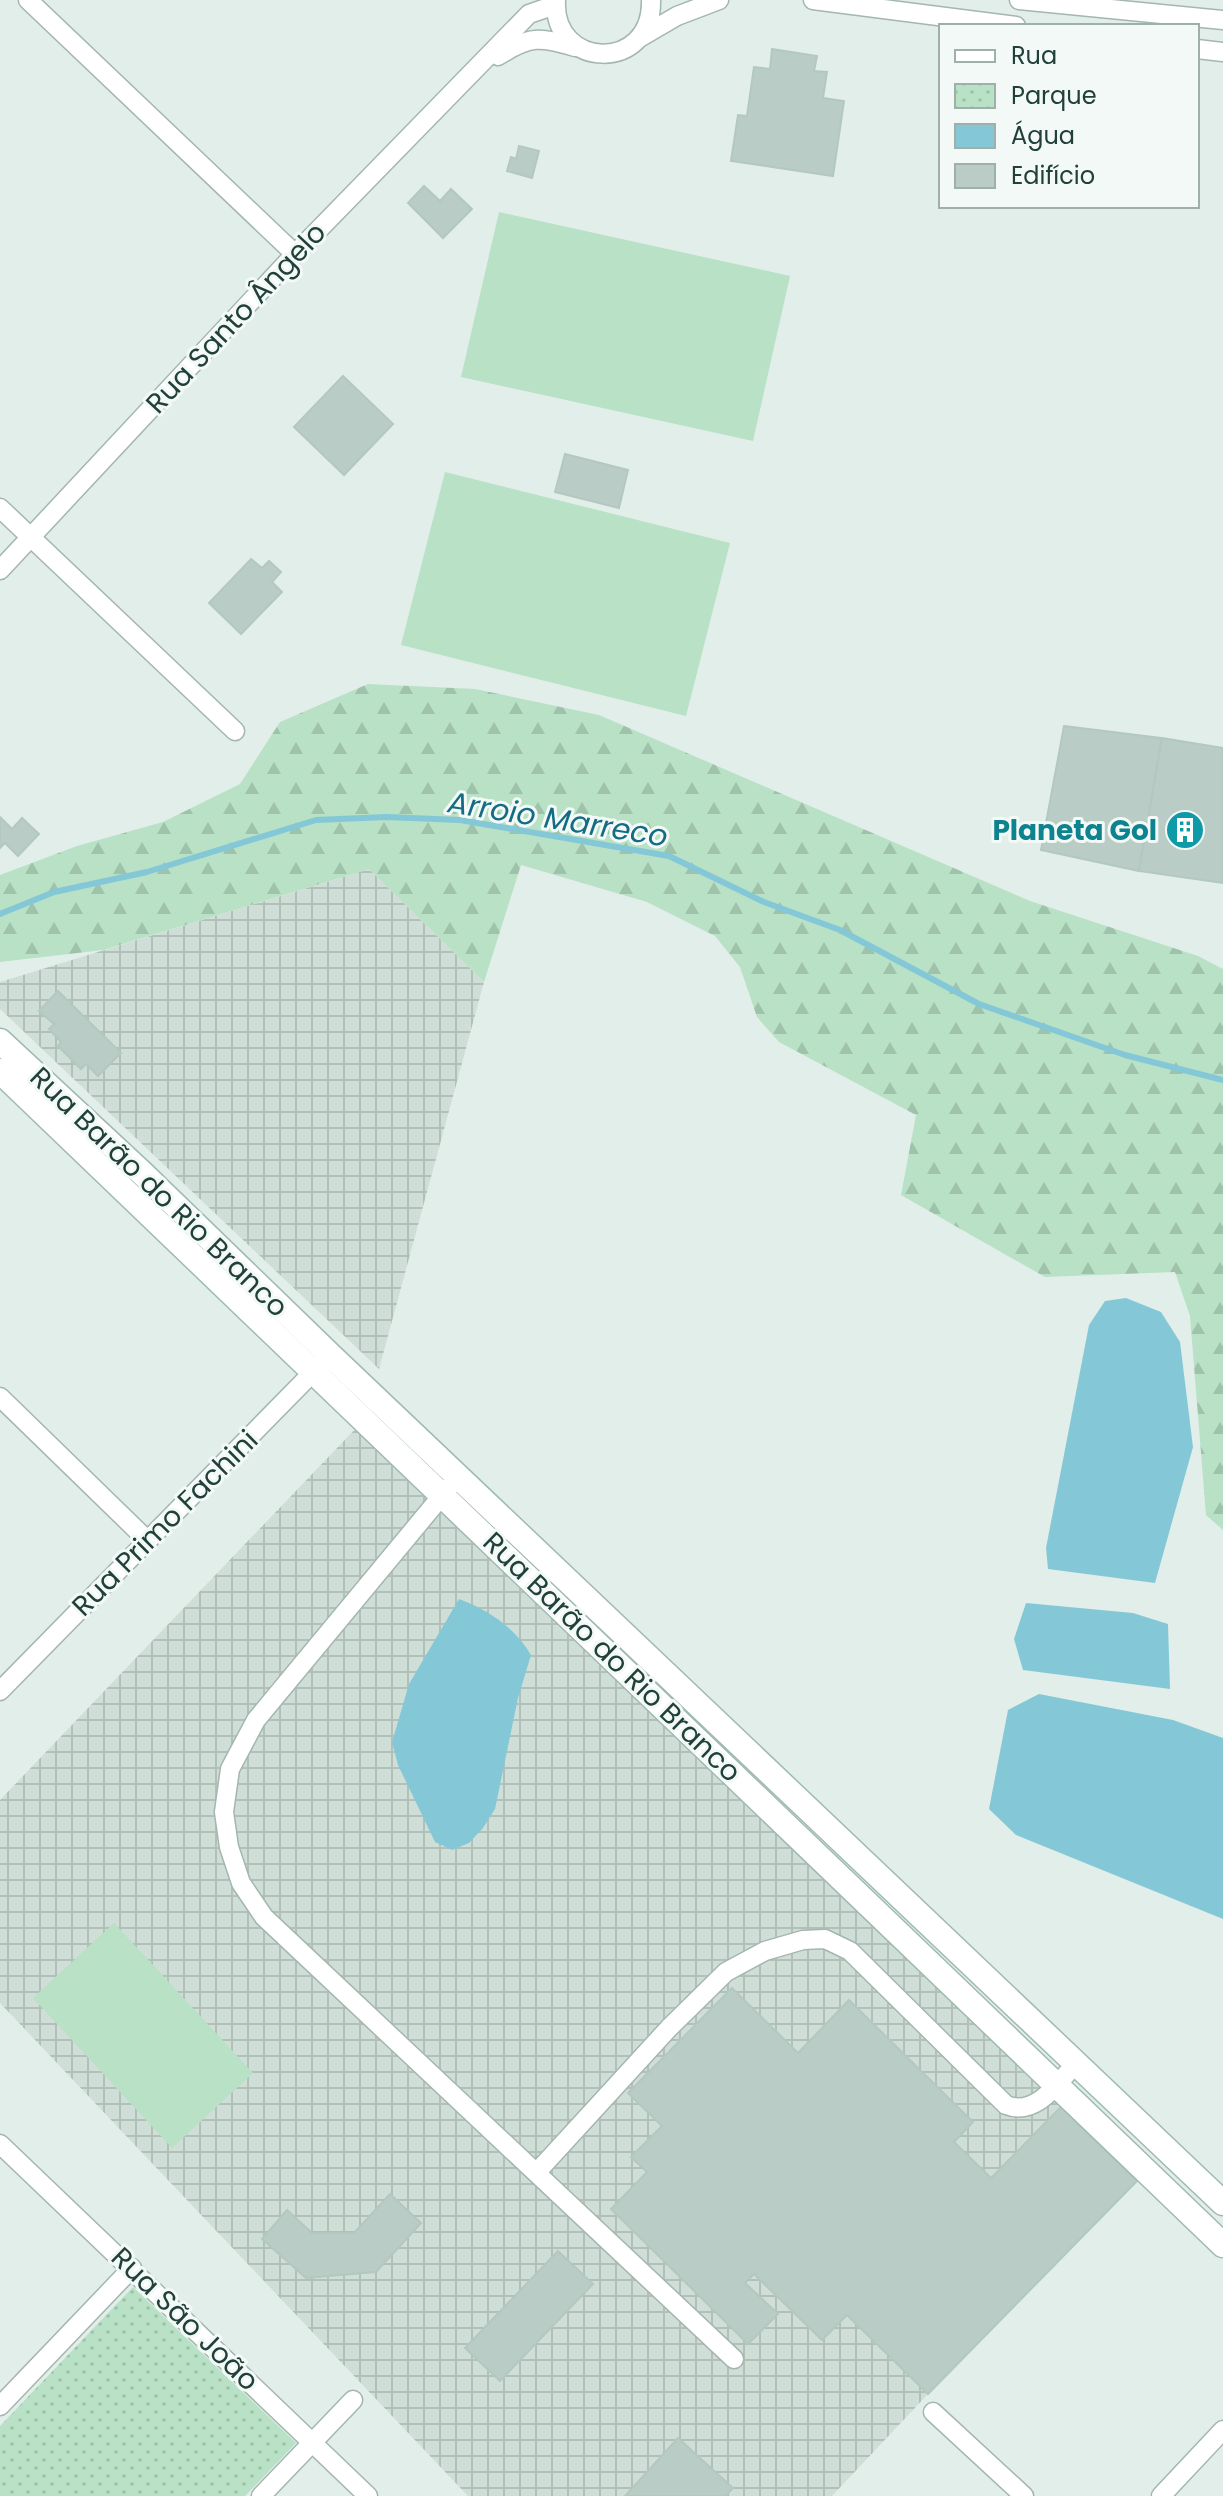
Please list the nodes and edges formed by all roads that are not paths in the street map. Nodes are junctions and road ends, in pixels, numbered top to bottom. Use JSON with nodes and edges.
{"nodes":[{"id":1,"x":28,"y":0,"type":"edge"},
{"id":2,"x":651,"y":0,"type":"edge"},
{"id":3,"x":719,"y":0,"type":"edge"},
{"id":4,"x":813,"y":0,"type":"edge"},
{"id":5,"x":1019,"y":0,"type":"edge"},
{"id":6,"x":1167,"y":0,"type":"edge"},
{"id":7,"x":555,"y":2,"type":"edge"},
{"id":8,"x":1183,"y":13,"type":"edge"},
{"id":9,"x":1223,"y":20,"type":"edge"},
{"id":10,"x":1000,"y":24,"type":"edge"},
{"id":11,"x":641,"y":37,"type":"junction"},
{"id":12,"x":578,"y":47,"type":"junction"},
{"id":13,"x":1199,"y":49,"type":"edge"},
{"id":14,"x":1223,"y":52,"type":"edge"},
{"id":15,"x":476,"y":70,"type":"junction"},
{"id":16,"x":295,"y":254,"type":"junction"},
{"id":17,"x":0,"y":508,"type":"edge"},
{"id":18,"x":31,"y":537,"type":"junction"},
{"id":19,"x":0,"y":570,"type":"edge"},
{"id":20,"x":235,"y":731,"type":"dead end"},
{"id":21,"x":0,"y":1041,"type":"edge"},
{"id":22,"x":0,"y":1071,"type":"edge"},
{"id":23,"x":322,"y":1364,"type":"junction"},
{"id":24,"x":0,"y":1397,"type":"edge"},
{"id":25,"x":450,"y":1486,"type":"junction"},
{"id":26,"x":148,"y":1541,"type":"junction"},
{"id":27,"x":0,"y":1691,"type":"edge"},
{"id":28,"x":870,"y":1868,"type":"junction"},
{"id":29,"x":852,"y":1889,"type":"junction"},
{"id":30,"x":1076,"y":2063,"type":"junction"},
{"id":31,"x":1057,"y":2085,"type":"junction"},
{"id":32,"x":0,"y":2144,"type":"edge"},
{"id":33,"x":537,"y":2172,"type":"junction"},
{"id":34,"x":1223,"y":2203,"type":"edge"},
{"id":35,"x":1223,"y":2245,"type":"edge"},
{"id":36,"x":132,"y":2268,"type":"junction"},
{"id":37,"x":734,"y":2359,"type":"dead end"},
{"id":38,"x":353,"y":2400,"type":"dead end"},
{"id":39,"x":0,"y":2406,"type":"edge"},
{"id":40,"x":933,"y":2412,"type":"dead end"},
{"id":41,"x":1223,"y":2430,"type":"edge"},
{"id":42,"x":313,"y":2441,"type":"junction"},
{"id":43,"x":261,"y":2496,"type":"edge"},
{"id":44,"x":368,"y":2496,"type":"edge"},
{"id":45,"x":1024,"y":2496,"type":"edge"},
{"id":46,"x":1161,"y":2496,"type":"edge"}],
"edges":[{"from":1,"to":16,"type":"street"},
{"from":2,"to":11,"type":"street"},
{"from":3,"to":11,"type":"street"},
{"from":4,"to":10,"type":"street"},
{"from":5,"to":8,"type":"street"},
{"from":6,"to":8,"type":"street"},
{"from":7,"to":12,"type":"street"},
{"from":7,"to":15,"type":"street"},
{"from":8,"to":9,"type":"street"},
{"from":11,"to":12,"type":"street"},
{"from":12,"to":15,"type":"street"},
{"from":13,"to":14,"type":"street"},
{"from":15,"to":16,"type":"street","name":"Rua Santo Ângelo"},
{"from":16,"to":18,"type":"street","name":"Rua Santo Ângelo"},
{"from":17,"to":18,"type":"street"},
{"from":18,"to":19,"type":"street","name":"Rua Santo Ângelo"},
{"from":18,"to":20,"type":"street"},
{"from":21,"to":23,"type":"main road","name":"Rua Barão do Rio Branco"},
{"from":22,"to":23,"type":"main road","name":"Rua Barão do Rio Branco"},
{"from":23,"to":25,"type":"main road","name":"Rua Barão do Rio Branco"},
{"from":23,"to":26,"type":"street","name":"Rua Primo Fachini"},
{"from":24,"to":26,"type":"street"},
{"from":25,"to":28,"type":"main road","name":"Rua Barão do Rio Branco"},
{"from":25,"to":29,"type":"main road","name":"Rua Barão do Rio Branco"},
{"from":25,"to":33,"type":"street"},
{"from":26,"to":27,"type":"street","name":"Rua Primo Fachini"},
{"from":28,"to":29,"type":"main road"},
{"from":28,"to":30,"type":"main road","name":"Rua Barão do Rio Branco"},
{"from":29,"to":31,"type":"main road","name":"Rua Barão do Rio Branco"},
{"from":30,"to":31,"type":"street"},
{"from":30,"to":34,"type":"main road","name":"Rua Barão do Rio Branco"},
{"from":31,"to":33,"type":"street"},
{"from":31,"to":35,"type":"main road","name":"Rua Barão do Rio Branco"},
{"from":32,"to":36,"type":"street","name":"Rua São João"},
{"from":33,"to":37,"type":"street"},
{"from":36,"to":39,"type":"street"},
{"from":36,"to":42,"type":"street","name":"Rua São João"},
{"from":38,"to":42,"type":"street"},
{"from":40,"to":45,"type":"street"},
{"from":41,"to":46,"type":"street"},
{"from":42,"to":43,"type":"street"},
{"from":42,"to":44,"type":"street","name":"Rua São João"}]}
